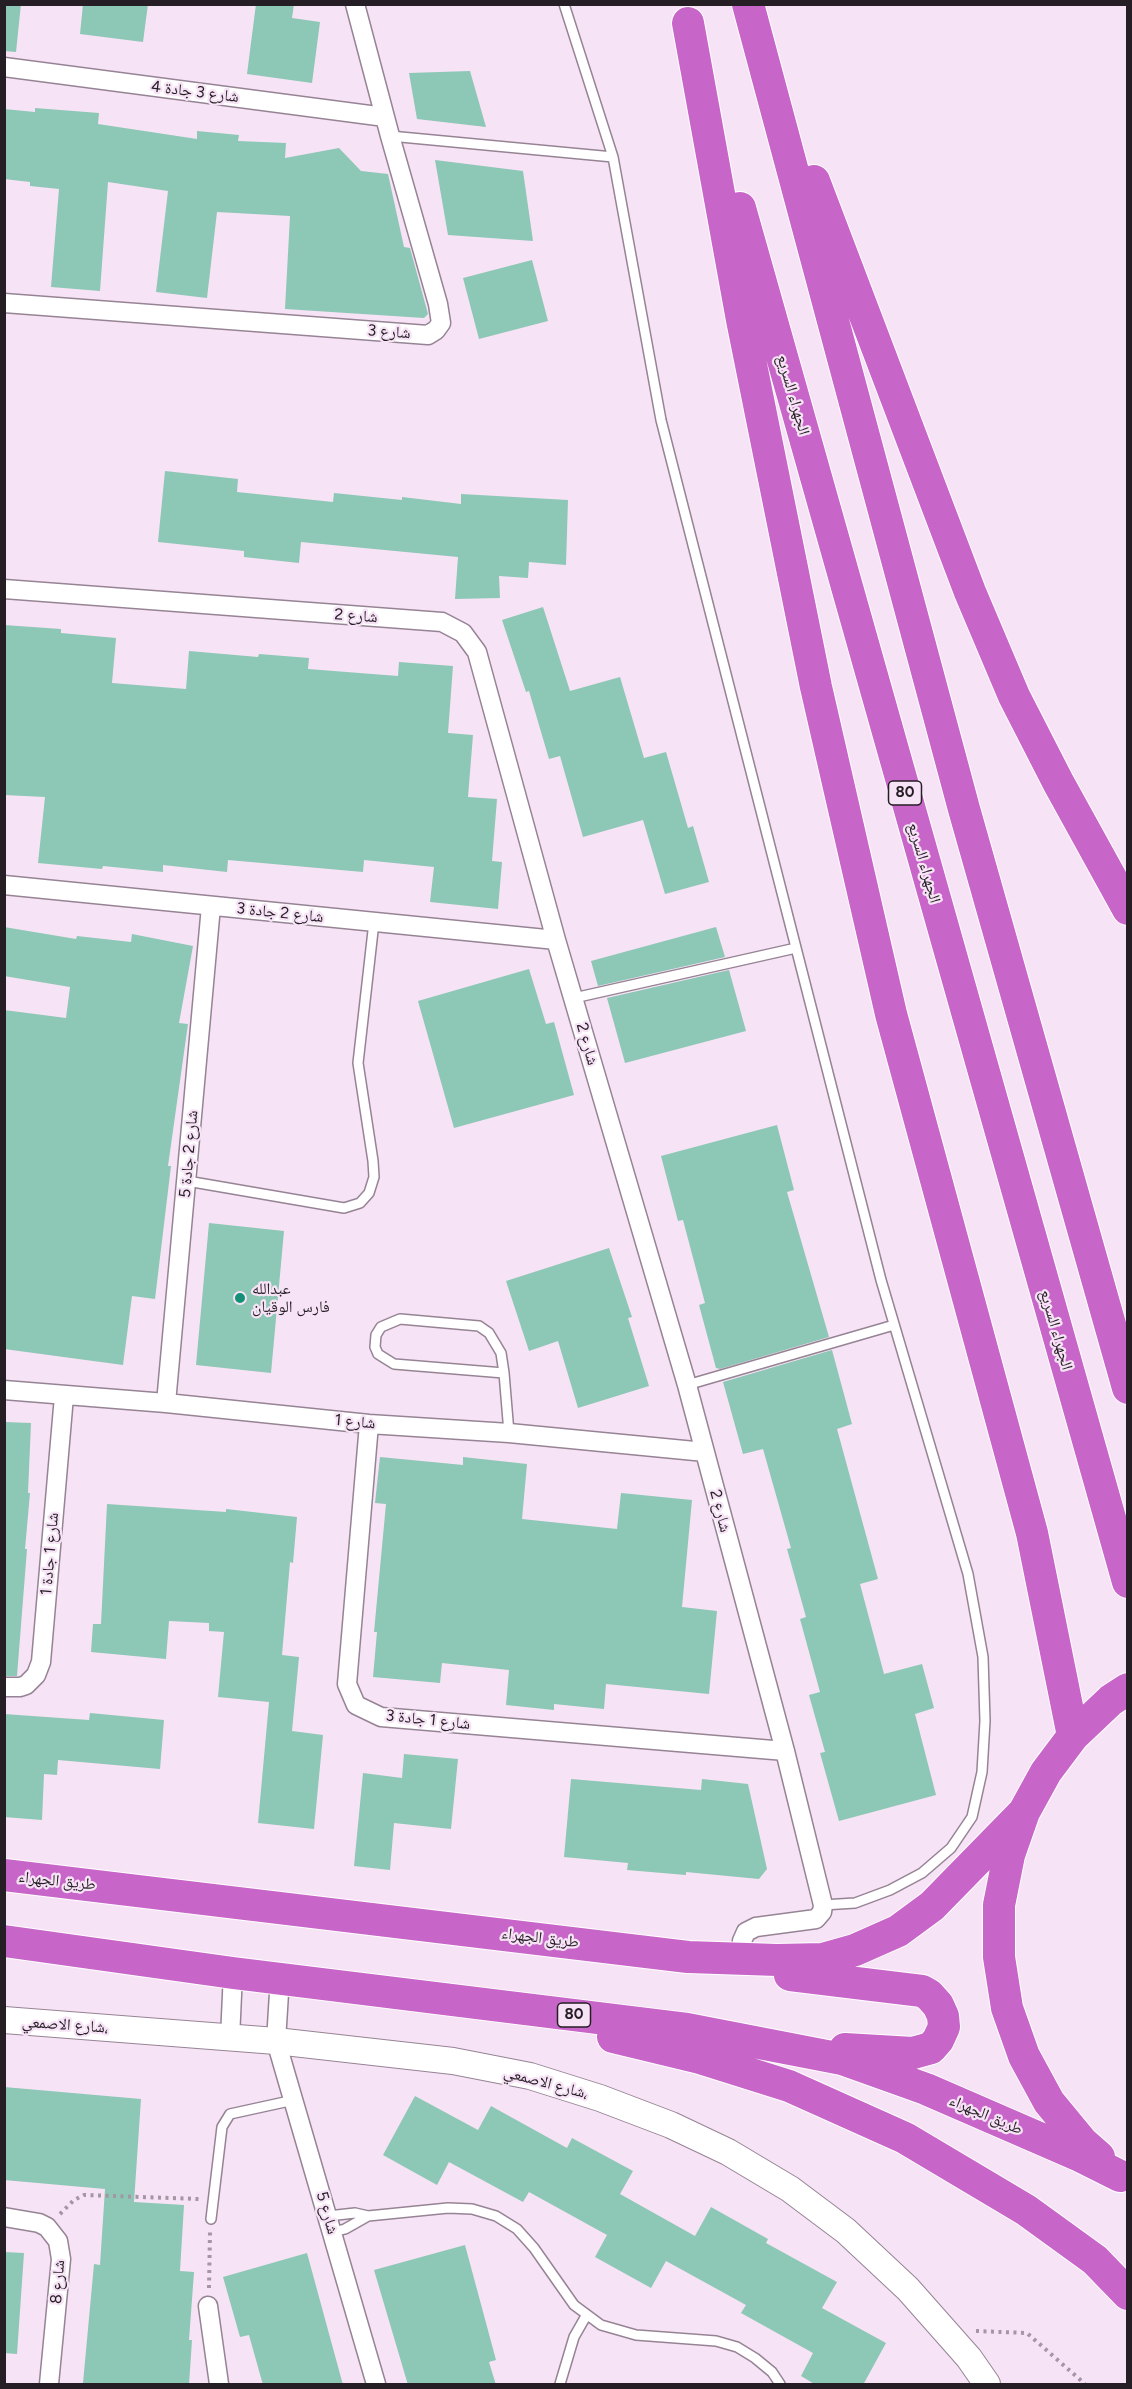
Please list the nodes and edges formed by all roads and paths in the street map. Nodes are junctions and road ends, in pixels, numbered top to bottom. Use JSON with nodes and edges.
{"nodes":[{"id":1,"x":355,"y":4,"type":"edge"},
{"id":2,"x":564,"y":4,"type":"edge"},
{"id":3,"x":748,"y":7,"type":"edge"},
{"id":4,"x":685,"y":14,"type":"edge"},
{"id":5,"x":4,"y":67,"type":"edge"},
{"id":6,"x":385,"y":117,"type":"junction"},
{"id":7,"x":390,"y":136,"type":"junction"},
{"id":8,"x":613,"y":157,"type":"junction"},
{"id":9,"x":4,"y":303,"type":"edge"},
{"id":10,"x":4,"y":589,"type":"edge"},
{"id":11,"x":4,"y":885,"type":"edge"},
{"id":12,"x":211,"y":906,"type":"junction"},
{"id":13,"x":1128,"y":909,"type":"edge"},
{"id":14,"x":374,"y":922,"type":"junction"},
{"id":15,"x":556,"y":940,"type":"junction"},
{"id":16,"x":796,"y":948,"type":"junction"},
{"id":17,"x":574,"y":998,"type":"junction"},
{"id":18,"x":187,"y":1181,"type":"junction"},
{"id":19,"x":894,"y":1325,"type":"junction"},
{"id":20,"x":504,"y":1373,"type":"junction"},
{"id":21,"x":687,"y":1385,"type":"junction"},
{"id":22,"x":1128,"y":1388,"type":"edge"},
{"id":23,"x":4,"y":1390,"type":"edge"},
{"id":24,"x":64,"y":1396,"type":"junction"},
{"id":25,"x":166,"y":1403,"type":"junction"},
{"id":26,"x":369,"y":1424,"type":"junction"},
{"id":27,"x":509,"y":1433,"type":"junction"},
{"id":28,"x":705,"y":1452,"type":"junction"},
{"id":29,"x":1128,"y":1582,"type":"edge"},
{"id":30,"x":4,"y":1687,"type":"edge"},
{"id":31,"x":1128,"y":1689,"type":"edge"},
{"id":32,"x":1073,"y":1736,"type":"junction"},
{"id":33,"x":785,"y":1751,"type":"junction"},
{"id":34,"x":1024,"y":1812,"type":"junction"},
{"id":35,"x":4,"y":1875,"type":"edge"},
{"id":36,"x":823,"y":1905,"type":"junction"},
{"id":37,"x":4,"y":1941,"type":"edge"},
{"id":38,"x":688,"y":1957,"type":"junction"},
{"id":39,"x":741,"y":1959,"type":"junction"},
{"id":40,"x":233,"y":1973,"type":"junction"},
{"id":41,"x":280,"y":1977,"type":"junction"},
{"id":42,"x":463,"y":2002,"type":"junction"},
{"id":43,"x":4,"y":2020,"type":"edge"},
{"id":44,"x":687,"y":2029,"type":"junction"},
{"id":45,"x":230,"y":2038,"type":"junction"},
{"id":46,"x":276,"y":2041,"type":"junction"},
{"id":47,"x":294,"y":2100,"type":"junction"},
{"id":48,"x":1124,"y":2178,"type":"edge"},
{"id":49,"x":213,"y":2200,"type":"junction"},
{"id":50,"x":368,"y":2216,"type":"junction"},
{"id":51,"x":4,"y":2217,"type":"edge"},
{"id":52,"x":211,"y":2219,"type":"joint"},
{"id":53,"x":330,"y":2224,"type":"junction"},
{"id":54,"x":47,"y":2227,"type":"junction"},
{"id":55,"x":1128,"y":2294,"type":"edge"},
{"id":56,"x":208,"y":2306,"type":"joint"},
{"id":57,"x":586,"y":2316,"type":"junction"},
{"id":58,"x":944,"y":2330,"type":"junction"},
{"id":59,"x":49,"y":2385,"type":"edge"},
{"id":60,"x":219,"y":2385,"type":"edge"},
{"id":61,"x":376,"y":2385,"type":"edge"},
{"id":62,"x":560,"y":2385,"type":"edge"},
{"id":63,"x":780,"y":2385,"type":"edge"},
{"id":64,"x":987,"y":2385,"type":"edge"},
{"id":65,"x":1085,"y":2385,"type":"edge"}],
"edges":[{"from":1,"to":6,"type":"street","name":"شارع 3"},
{"from":2,"to":8,"type":"lane"},
{"from":3,"to":13,"type":"highway"},
{"from":3,"to":22,"type":"highway"},
{"from":4,"to":29,"type":"highway","name":"الجهراء السريع","number":"80"},
{"from":4,"to":32,"type":"highway"},
{"from":5,"to":6,"type":"street","name":"شارع 3 جادة 4"},
{"from":6,"to":7,"type":"street","name":"شارع 3"},
{"from":7,"to":8,"type":"lane"},
{"from":7,"to":9,"type":"street","name":"شارع 3"},
{"from":8,"to":16,"type":"lane"},
{"from":10,"to":15,"type":"street","name":"شارع 2"},
{"from":11,"to":12,"type":"street","name":"شارع 2 جادة 3"},
{"from":12,"to":14,"type":"street","name":"شارع 2 جادة 3"},
{"from":12,"to":18,"type":"street","name":"شارع 2 جادة 5"},
{"from":14,"to":15,"type":"street","name":"شارع 2 جادة 3"},
{"from":14,"to":18,"type":"lane"},
{"from":15,"to":17,"type":"street","name":"شارع 2"},
{"from":16,"to":17,"type":"lane"},
{"from":16,"to":19,"type":"lane"},
{"from":17,"to":21,"type":"street","name":"شارع 2"},
{"from":18,"to":25,"type":"street","name":"شارع 2 جادة 5"},
{"from":19,"to":21,"type":"lane"},
{"from":19,"to":36,"type":"lane"},
{"from":20,"to":20,"type":"lane"},
{"from":20,"to":27,"type":"lane"},
{"from":21,"to":28,"type":"street","name":"شارع 2"},
{"from":23,"to":24,"type":"street","name":"شارع 1"},
{"from":24,"to":25,"type":"street","name":"شارع 1"},
{"from":24,"to":30,"type":"street","name":"شارع 1 جادة 1"},
{"from":25,"to":26,"type":"street","name":"شارع 1"},
{"from":26,"to":27,"type":"street","name":"شارع 1"},
{"from":26,"to":33,"type":"street","name":"شارع 1 جادة 3"},
{"from":27,"to":28,"type":"street","name":"شارع 1"},
{"from":28,"to":33,"type":"street","name":"شارع 2"},
{"from":31,"to":32,"type":"highway","number":"80"},
{"from":32,"to":34,"type":"highway","number":"80"},
{"from":33,"to":36,"type":"street","name":"شارع 2"},
{"from":34,"to":39,"type":"highway","name":"طريق الجهراء","number":"80"},
{"from":34,"to":48,"type":"highway","number":"80"},
{"from":35,"to":38,"type":"highway","name":"طريق الجهراء","number":"80"},
{"from":36,"to":39,"type":"street"},
{"from":37,"to":40,"type":"highway","name":"طريق الجهراء","number":"80"},
{"from":38,"to":39,"type":"highway","name":"طريق الجهراء","number":"80"},
{"from":38,"to":44,"type":"highway"},
{"from":40,"to":41,"type":"highway","name":"طريق الجهراء","number":"80"},
{"from":40,"to":45,"type":"street"},
{"from":41,"to":42,"type":"highway","name":"طريق الجهراء","number":"80"},
{"from":41,"to":46,"type":"street"},
{"from":42,"to":44,"type":"highway","name":"طريق الجهراء","number":"80"},
{"from":42,"to":55,"type":"highway"},
{"from":43,"to":45,"type":"street","name":"شارع الاصمعي،"},
{"from":44,"to":48,"type":"highway","name":"طريق الجهراء","number":"80"},
{"from":45,"to":46,"type":"street","name":"شارع الاصمعي،"},
{"from":46,"to":47,"type":"street","name":"شارع 5"},
{"from":46,"to":58,"type":"street","name":"شارع الاصمعي،"},
{"from":47,"to":49,"type":"lane"},
{"from":47,"to":53,"type":"street","name":"شارع 5"},
{"from":49,"to":52,"type":"lane"},
{"from":49,"to":54,"type":"path"},
{"from":50,"to":53,"type":"lane"},
{"from":50,"to":53,"type":"lane"},
{"from":50,"to":57,"type":"lane"},
{"from":51,"to":54,"type":"street"},
{"from":52,"to":56,"type":"path"},
{"from":53,"to":61,"type":"street","name":"شارع 5"},
{"from":54,"to":59,"type":"street","name":"شارع 8"},
{"from":56,"to":60,"type":"street"},
{"from":57,"to":62,"type":"lane"},
{"from":57,"to":63,"type":"lane"},
{"from":58,"to":64,"type":"street","name":"شارع الاصمعي،"},
{"from":58,"to":65,"type":"path"}]}
